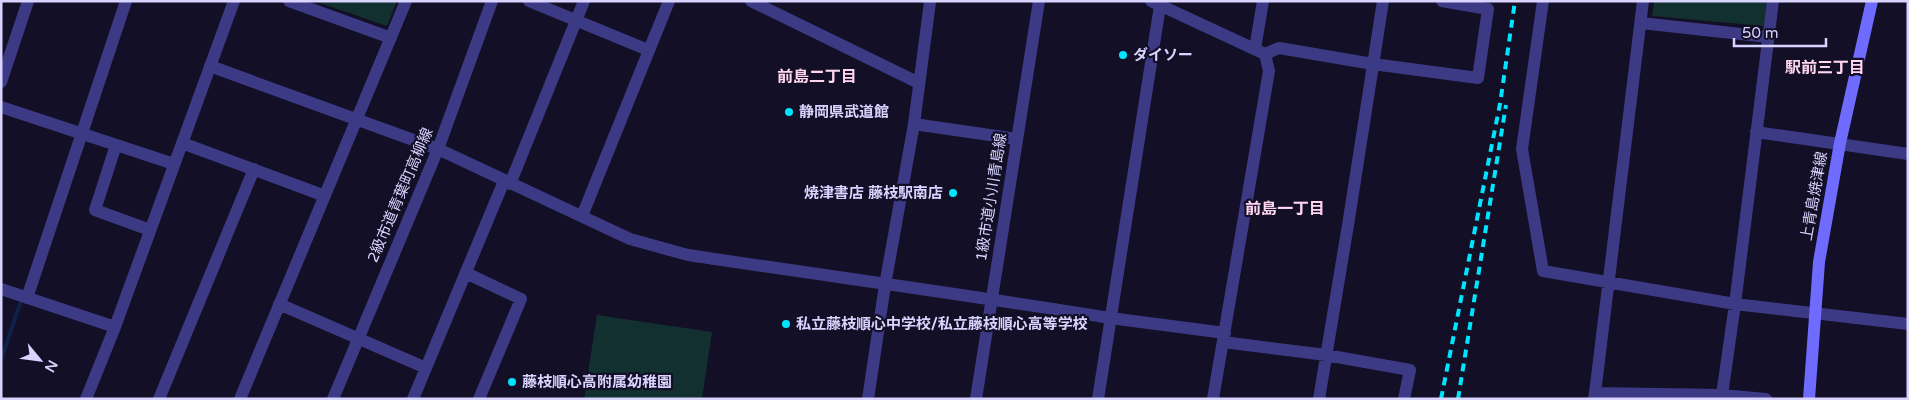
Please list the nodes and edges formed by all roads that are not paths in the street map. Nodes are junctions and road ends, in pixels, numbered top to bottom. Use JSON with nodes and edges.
{"nodes":[{"id":1,"x":28,"y":1,"type":"edge"},
{"id":2,"x":126,"y":1,"type":"edge"},
{"id":3,"x":234,"y":1,"type":"edge"},
{"id":4,"x":289,"y":1,"type":"edge"},
{"id":5,"x":406,"y":1,"type":"edge"},
{"id":6,"x":492,"y":1,"type":"edge"},
{"id":7,"x":530,"y":1,"type":"edge"},
{"id":8,"x":584,"y":1,"type":"edge"},
{"id":9,"x":669,"y":1,"type":"edge"},
{"id":10,"x":751,"y":1,"type":"edge"},
{"id":11,"x":929,"y":1,"type":"edge"},
{"id":12,"x":1039,"y":1,"type":"edge"},
{"id":13,"x":1262,"y":1,"type":"edge"},
{"id":14,"x":1383,"y":1,"type":"edge"},
{"id":15,"x":1442,"y":1,"type":"edge"},
{"id":16,"x":1543,"y":1,"type":"edge"},
{"id":17,"x":1643,"y":1,"type":"edge"},
{"id":18,"x":1773,"y":1,"type":"edge"},
{"id":19,"x":1872,"y":1,"type":"edge"},
{"id":20,"x":1155,"y":3,"type":"edge"},
{"id":21,"x":315,"y":6,"type":"edge"},
{"id":22,"x":576,"y":21,"type":"junction"},
{"id":23,"x":1641,"y":23,"type":"junction"},
{"id":24,"x":1768,"y":36,"type":"junction"},
{"id":25,"x":391,"y":38,"type":"junction"},
{"id":26,"x":648,"y":50,"type":"junction"},
{"id":27,"x":1260,"y":52,"type":"junction"},
{"id":28,"x":1373,"y":64,"type":"junction"},
{"id":29,"x":210,"y":66,"type":"junction"},
{"id":30,"x":1,"y":82,"type":"edge"},
{"id":31,"x":919,"y":83,"type":"junction"},
{"id":32,"x":1,"y":107,"type":"edge"},
{"id":33,"x":357,"y":119,"type":"junction"},
{"id":34,"x":914,"y":124,"type":"junction"},
{"id":35,"x":1756,"y":132,"type":"junction"},
{"id":36,"x":81,"y":133,"type":"junction"},
{"id":37,"x":1017,"y":139,"type":"junction"},
{"id":38,"x":182,"y":143,"type":"junction"},
{"id":39,"x":1840,"y":143,"type":"junction"},
{"id":40,"x":116,"y":145,"type":"junction"},
{"id":41,"x":438,"y":149,"type":"junction"},
{"id":42,"x":1908,"y":154,"type":"edge"},
{"id":43,"x":174,"y":164,"type":"junction"},
{"id":44,"x":254,"y":169,"type":"junction"},
{"id":45,"x":507,"y":183,"type":"junction"},
{"id":46,"x":325,"y":196,"type":"junction"},
{"id":47,"x":582,"y":216,"type":"junction"},
{"id":48,"x":150,"y":230,"type":"junction"},
{"id":49,"x":466,"y":273,"type":"junction"},
{"id":50,"x":1608,"y":282,"type":"junction"},
{"id":51,"x":885,"y":285,"type":"junction"},
{"id":52,"x":1,"y":289,"type":"edge"},
{"id":53,"x":27,"y":298,"type":"junction"},
{"id":54,"x":992,"y":299,"type":"junction"},
{"id":55,"x":279,"y":304,"type":"junction"},
{"id":56,"x":1735,"y":304,"type":"junction"},
{"id":57,"x":1815,"y":314,"type":"junction"},
{"id":58,"x":1110,"y":318,"type":"junction"},
{"id":59,"x":1908,"y":324,"type":"edge"},
{"id":60,"x":114,"y":327,"type":"junction"},
{"id":61,"x":1224,"y":337,"type":"junction"},
{"id":62,"x":358,"y":338,"type":"junction"},
{"id":63,"x":1326,"y":355,"type":"junction"},
{"id":64,"x":426,"y":368,"type":"junction"},
{"id":65,"x":1594,"y":396,"type":"edge"},
{"id":66,"x":1715,"y":396,"type":"edge"},
{"id":67,"x":86,"y":399,"type":"edge"},
{"id":68,"x":159,"y":399,"type":"edge"},
{"id":69,"x":240,"y":399,"type":"edge"},
{"id":70,"x":333,"y":399,"type":"edge"},
{"id":71,"x":413,"y":399,"type":"edge"},
{"id":72,"x":478,"y":399,"type":"edge"},
{"id":73,"x":868,"y":399,"type":"edge"},
{"id":74,"x":976,"y":399,"type":"edge"},
{"id":75,"x":1098,"y":399,"type":"edge"},
{"id":76,"x":1213,"y":399,"type":"edge"},
{"id":77,"x":1319,"y":399,"type":"edge"},
{"id":78,"x":1404,"y":399,"type":"edge"},
{"id":79,"x":1766,"y":399,"type":"edge"},
{"id":80,"x":1809,"y":399,"type":"edge"}],
"edges":[{"from":1,"to":30,"type":"street"},
{"from":2,"to":36,"type":"street"},
{"from":3,"to":29,"type":"street"},
{"from":4,"to":21,"type":"street"},
{"from":5,"to":25,"type":"street"},
{"from":6,"to":41,"type":"street","name":"2級市道青葉町高柳線"},
{"from":7,"to":22,"type":"street"},
{"from":8,"to":22,"type":"street"},
{"from":9,"to":26,"type":"street"},
{"from":10,"to":31,"type":"street"},
{"from":11,"to":31,"type":"street"},
{"from":12,"to":37,"type":"street","name":"1級市道小川青島線"},
{"from":13,"to":27,"type":"street"},
{"from":14,"to":28,"type":"street"},
{"from":15,"to":28,"type":"street"},
{"from":16,"to":50,"type":"street"},
{"from":17,"to":23,"type":"street"},
{"from":18,"to":24,"type":"street"},
{"from":19,"to":39,"type":"main road","name":"上青島焼津線"},
{"from":20,"to":27,"type":"street"},
{"from":20,"to":58,"type":"street"},
{"from":21,"to":25,"type":"street"},
{"from":22,"to":26,"type":"street"},
{"from":22,"to":45,"type":"street"},
{"from":23,"to":24,"type":"street"},
{"from":23,"to":50,"type":"street"},
{"from":24,"to":35,"type":"street"},
{"from":25,"to":33,"type":"street"},
{"from":26,"to":47,"type":"street"},
{"from":27,"to":28,"type":"street"},
{"from":27,"to":61,"type":"street"},
{"from":28,"to":63,"type":"street"},
{"from":29,"to":33,"type":"street"},
{"from":29,"to":38,"type":"street"},
{"from":31,"to":34,"type":"street"},
{"from":32,"to":36,"type":"street"},
{"from":33,"to":41,"type":"street"},
{"from":33,"to":46,"type":"street"},
{"from":34,"to":37,"type":"street"},
{"from":34,"to":51,"type":"street"},
{"from":35,"to":39,"type":"street"},
{"from":35,"to":56,"type":"street"},
{"from":36,"to":40,"type":"street"},
{"from":36,"to":53,"type":"street"},
{"from":37,"to":54,"type":"street","name":"1級市道小川青島線"},
{"from":38,"to":43,"type":"street"},
{"from":38,"to":44,"type":"street"},
{"from":39,"to":42,"type":"street"},
{"from":39,"to":57,"type":"main road","name":"上青島焼津線"},
{"from":40,"to":43,"type":"street"},
{"from":40,"to":48,"type":"street"},
{"from":41,"to":45,"type":"street"},
{"from":41,"to":62,"type":"street","name":"2級市道青葉町高柳線"},
{"from":43,"to":48,"type":"street"},
{"from":44,"to":46,"type":"street"},
{"from":44,"to":68,"type":"street"},
{"from":45,"to":47,"type":"street"},
{"from":45,"to":49,"type":"street"},
{"from":46,"to":55,"type":"street"},
{"from":47,"to":51,"type":"street"},
{"from":48,"to":60,"type":"street"},
{"from":49,"to":64,"type":"street"},
{"from":49,"to":72,"type":"street"},
{"from":50,"to":56,"type":"street"},
{"from":50,"to":65,"type":"street"},
{"from":51,"to":54,"type":"street"},
{"from":51,"to":73,"type":"street"},
{"from":52,"to":53,"type":"street"},
{"from":53,"to":60,"type":"street"},
{"from":54,"to":58,"type":"street"},
{"from":54,"to":74,"type":"street","name":"1級市道小川青島線"},
{"from":55,"to":62,"type":"street"},
{"from":55,"to":69,"type":"street"},
{"from":56,"to":57,"type":"street"},
{"from":56,"to":66,"type":"street"},
{"from":57,"to":59,"type":"street"},
{"from":57,"to":80,"type":"main road","name":"上青島焼津線"},
{"from":58,"to":61,"type":"street"},
{"from":58,"to":75,"type":"street"},
{"from":60,"to":67,"type":"street"},
{"from":61,"to":63,"type":"street"},
{"from":61,"to":76,"type":"street"},
{"from":62,"to":64,"type":"street"},
{"from":62,"to":70,"type":"street","name":"2級市道青葉町高柳線"},
{"from":63,"to":77,"type":"street"},
{"from":63,"to":78,"type":"street"},
{"from":64,"to":71,"type":"street"},
{"from":65,"to":66,"type":"street"},
{"from":66,"to":79,"type":"street"}]}
